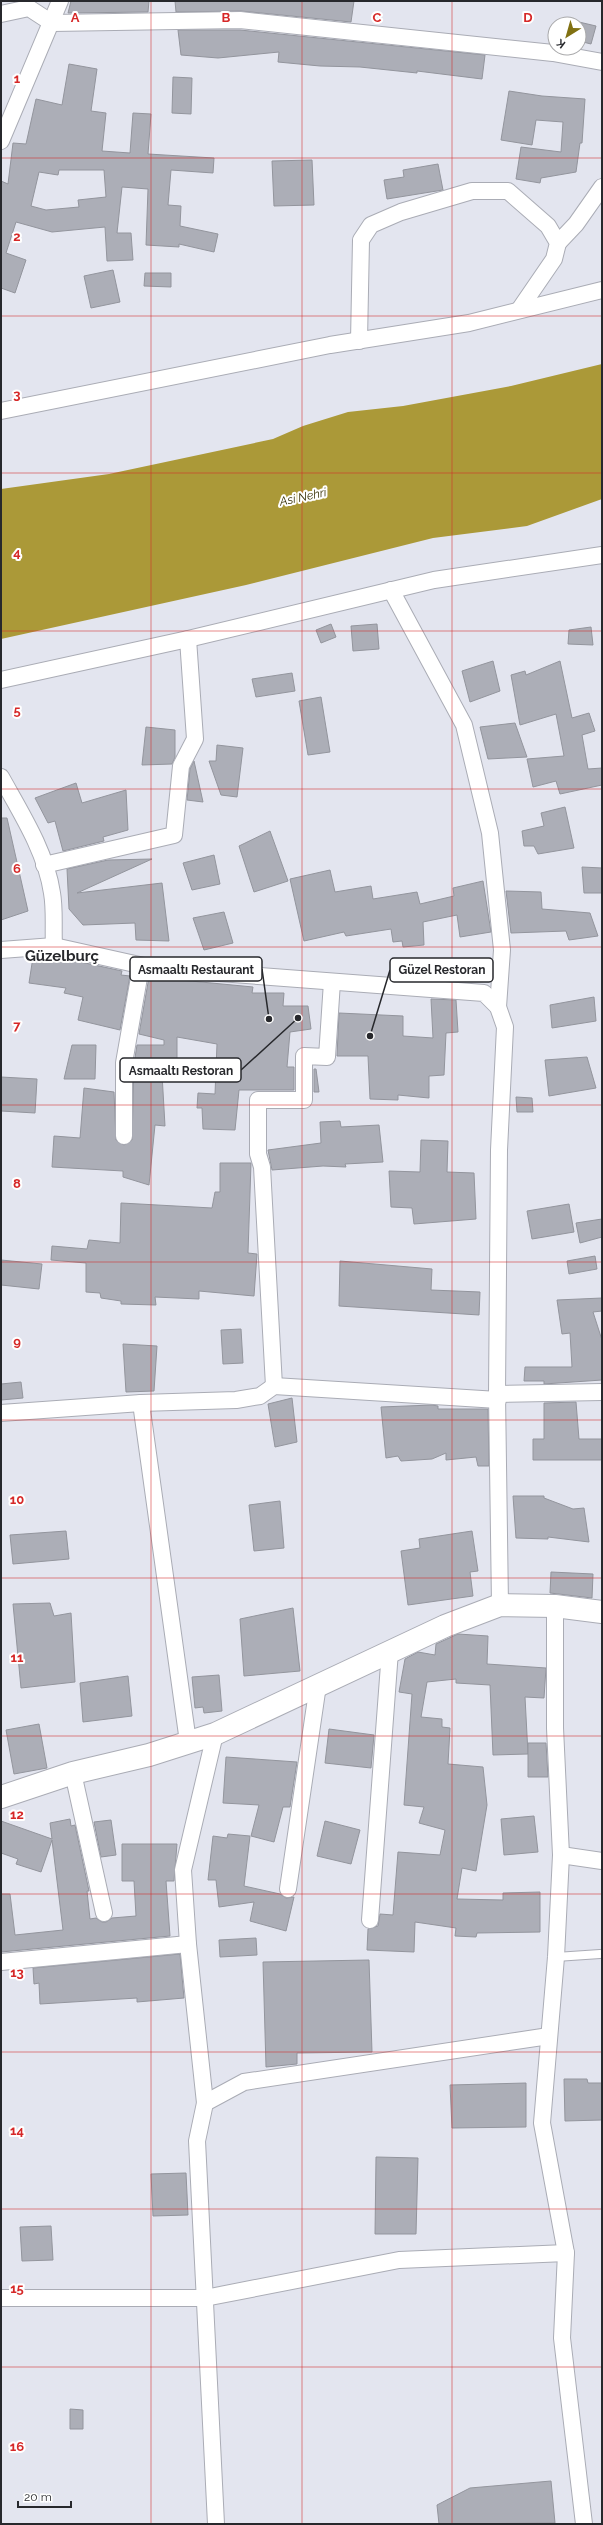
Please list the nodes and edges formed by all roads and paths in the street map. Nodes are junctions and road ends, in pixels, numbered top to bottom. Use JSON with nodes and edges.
{"nodes":[{"id":1,"x":60,"y":1,"type":"edge"},
{"id":2,"x":1,"y":14,"type":"edge"},
{"id":3,"x":52,"y":23,"type":"junction"},
{"id":4,"x":602,"y":62,"type":"edge"},
{"id":5,"x":1,"y":141,"type":"edge"},
{"id":6,"x":602,"y":187,"type":"edge"},
{"id":7,"x":558,"y":243,"type":"junction"},
{"id":8,"x":602,"y":290,"type":"edge"},
{"id":9,"x":519,"y":310,"type":"junction"},
{"id":10,"x":359,"y":341,"type":"junction"},
{"id":11,"x":1,"y":411,"type":"edge"},
{"id":12,"x":602,"y":555,"type":"edge"},
{"id":13,"x":391,"y":590,"type":"junction"},
{"id":14,"x":188,"y":639,"type":"junction"},
{"id":15,"x":1,"y":680,"type":"edge"},
{"id":16,"x":1,"y":777,"type":"edge"},
{"id":17,"x":44,"y":865,"type":"junction"},
{"id":18,"x":54,"y":946,"type":"junction"},
{"id":19,"x":1,"y":950,"type":"edge"},
{"id":20,"x":141,"y":966,"type":"junction"},
{"id":21,"x":332,"y":982,"type":"junction"},
{"id":22,"x":498,"y":1007,"type":"junction"},
{"id":23,"x":124,"y":1136,"type":"dead end"},
{"id":24,"x":274,"y":1386,"type":"junction"},
{"id":25,"x":602,"y":1392,"type":"edge"},
{"id":26,"x":498,"y":1397,"type":"junction"},
{"id":27,"x":141,"y":1403,"type":"junction"},
{"id":28,"x":1,"y":1413,"type":"edge"},
{"id":29,"x":500,"y":1605,"type":"junction"},
{"id":30,"x":555,"y":1606,"type":"junction"},
{"id":31,"x":602,"y":1612,"type":"edge"},
{"id":32,"x":390,"y":1651,"type":"junction"},
{"id":33,"x":318,"y":1685,"type":"junction"},
{"id":34,"x":214,"y":1734,"type":"junction"},
{"id":35,"x":188,"y":1742,"type":"junction"},
{"id":36,"x":73,"y":1773,"type":"junction"},
{"id":37,"x":1,"y":1797,"type":"edge"},
{"id":38,"x":561,"y":1855,"type":"junction"},
{"id":39,"x":602,"y":1861,"type":"edge"},
{"id":40,"x":288,"y":1888,"type":"dead end"},
{"id":41,"x":104,"y":1913,"type":"dead end"},
{"id":42,"x":370,"y":1920,"type":"dead end"},
{"id":43,"x":188,"y":1944,"type":"junction"},
{"id":44,"x":600,"y":1954,"type":"dead end"},
{"id":45,"x":556,"y":1957,"type":"junction"},
{"id":46,"x":1,"y":1962,"type":"edge"},
{"id":47,"x":549,"y":2036,"type":"junction"},
{"id":48,"x":205,"y":2103,"type":"junction"},
{"id":49,"x":566,"y":2253,"type":"junction"},
{"id":50,"x":1,"y":2298,"type":"edge"},
{"id":51,"x":205,"y":2298,"type":"junction"},
{"id":52,"x":216,"y":2524,"type":"edge"},
{"id":53,"x":584,"y":2524,"type":"edge"}],
"edges":[{"from":1,"to":3,"type":"street"},
{"from":2,"to":3,"type":"street"},
{"from":3,"to":4,"type":"street"},
{"from":3,"to":5,"type":"street"},
{"from":6,"to":7,"type":"street"},
{"from":7,"to":9,"type":"street"},
{"from":7,"to":10,"type":"street"},
{"from":8,"to":9,"type":"street"},
{"from":9,"to":10,"type":"street"},
{"from":10,"to":11,"type":"street"},
{"from":12,"to":13,"type":"street"},
{"from":13,"to":14,"type":"street"},
{"from":13,"to":22,"type":"street"},
{"from":14,"to":15,"type":"street"},
{"from":14,"to":17,"type":"street"},
{"from":16,"to":17,"type":"street"},
{"from":17,"to":18,"type":"street"},
{"from":18,"to":19,"type":"street"},
{"from":18,"to":20,"type":"street"},
{"from":20,"to":21,"type":"street"},
{"from":20,"to":23,"type":"street"},
{"from":21,"to":22,"type":"street"},
{"from":21,"to":24,"type":"street"},
{"from":22,"to":26,"type":"street"},
{"from":24,"to":26,"type":"street"},
{"from":24,"to":27,"type":"street"},
{"from":25,"to":26,"type":"street"},
{"from":26,"to":29,"type":"street"},
{"from":27,"to":28,"type":"street"},
{"from":27,"to":35,"type":"street"},
{"from":29,"to":30,"type":"street"},
{"from":29,"to":32,"type":"street"},
{"from":30,"to":31,"type":"street"},
{"from":30,"to":38,"type":"street"},
{"from":32,"to":33,"type":"street"},
{"from":32,"to":42,"type":"street"},
{"from":33,"to":34,"type":"street"},
{"from":33,"to":40,"type":"street"},
{"from":34,"to":35,"type":"street"},
{"from":34,"to":43,"type":"street"},
{"from":35,"to":36,"type":"street"},
{"from":36,"to":37,"type":"street"},
{"from":36,"to":41,"type":"street"},
{"from":38,"to":39,"type":"street"},
{"from":38,"to":45,"type":"street"},
{"from":43,"to":46,"type":"street"},
{"from":43,"to":48,"type":"street"},
{"from":44,"to":45,"type":"lane"},
{"from":45,"to":47,"type":"street"},
{"from":47,"to":48,"type":"street"},
{"from":47,"to":49,"type":"street"},
{"from":48,"to":51,"type":"street"},
{"from":49,"to":51,"type":"street"},
{"from":49,"to":53,"type":"street"},
{"from":50,"to":51,"type":"street"},
{"from":51,"to":52,"type":"street"}]}
